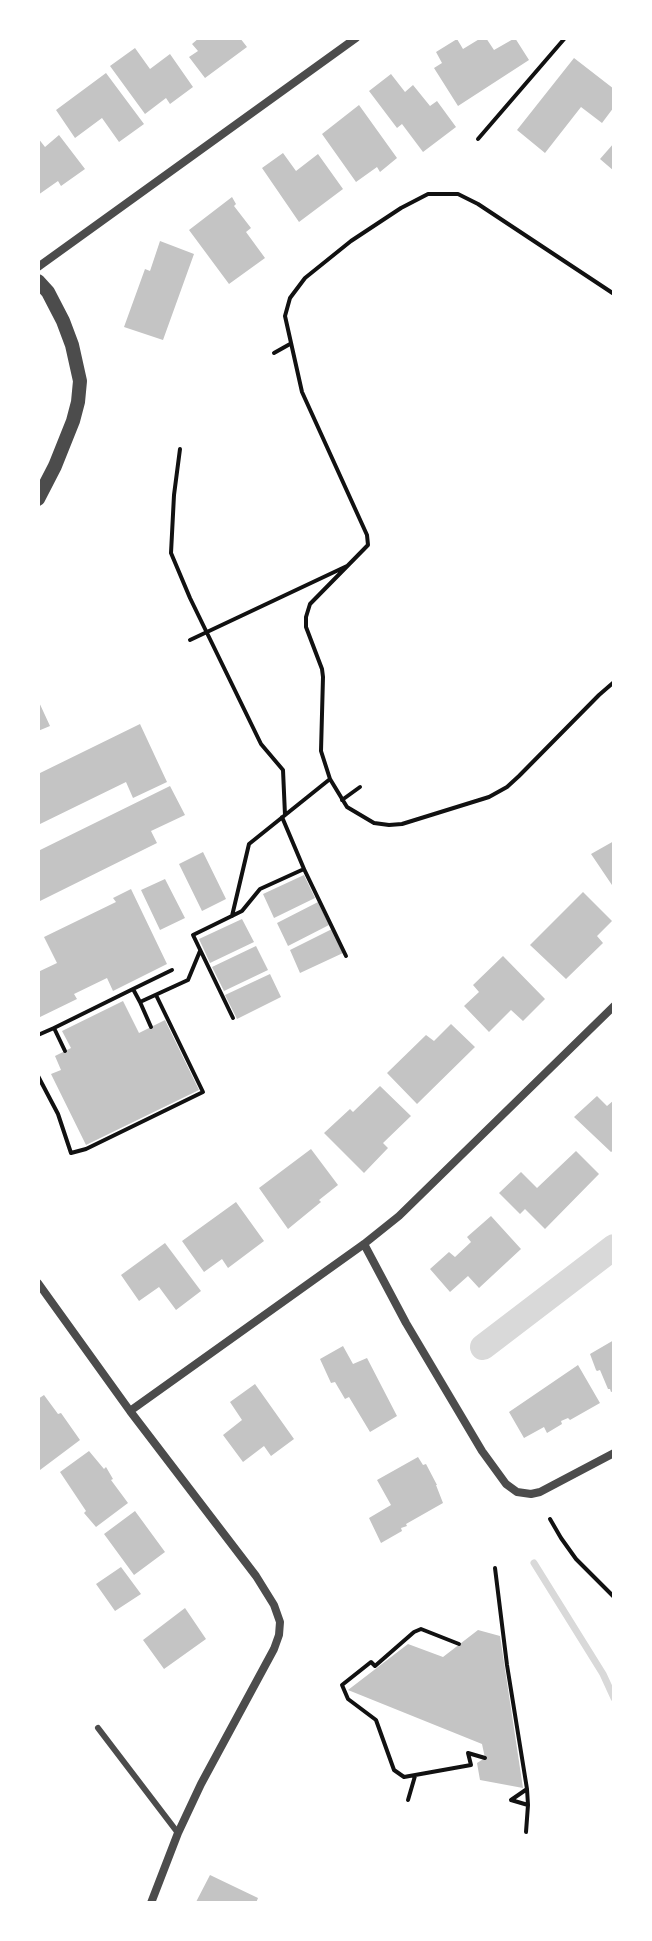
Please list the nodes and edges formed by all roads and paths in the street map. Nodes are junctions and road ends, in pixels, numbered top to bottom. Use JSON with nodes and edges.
{"nodes":[{"id":1,"x":356,"y":38,"type":"edge"},
{"id":2,"x":565,"y":38,"type":"edge"},
{"id":3,"x":478,"y":139,"type":"dead end"},
{"id":4,"x":38,"y":267,"type":"edge"},
{"id":5,"x":38,"y":281,"type":"edge"},
{"id":6,"x":614,"y":294,"type":"edge"},
{"id":7,"x":290,"y":344,"type":"junction"},
{"id":8,"x":274,"y":353,"type":"dead end"},
{"id":9,"x":180,"y":449,"type":"dead end"},
{"id":10,"x":38,"y":499,"type":"edge"},
{"id":11,"x":350,"y":565,"type":"junction"},
{"id":12,"x":207,"y":632,"type":"junction"},
{"id":13,"x":190,"y":640,"type":"dead end"},
{"id":14,"x":614,"y":682,"type":"edge"},
{"id":15,"x":330,"y":779,"type":"junction"},
{"id":16,"x":360,"y":787,"type":"dead end"},
{"id":17,"x":342,"y":800,"type":"junction"},
{"id":18,"x":283,"y":816,"type":"junction"},
{"id":19,"x":304,"y":869,"type":"junction"},
{"id":20,"x":232,"y":916,"type":"junction"},
{"id":21,"x":200,"y":951,"type":"junction"},
{"id":22,"x":346,"y":956,"type":"dead end"},
{"id":23,"x":172,"y":970,"type":"dead end"},
{"id":24,"x":133,"y":989,"type":"junction"},
{"id":25,"x":156,"y":995,"type":"junction"},
{"id":26,"x":140,"y":1002,"type":"junction"},
{"id":27,"x":614,"y":1006,"type":"edge"},
{"id":28,"x":233,"y":1018,"type":"dead end"},
{"id":29,"x":151,"y":1027,"type":"dead end"},
{"id":30,"x":54,"y":1028,"type":"junction"},
{"id":31,"x":38,"y":1035,"type":"edge"},
{"id":32,"x":65,"y":1051,"type":"dead end"},
{"id":33,"x":38,"y":1076,"type":"edge"},
{"id":34,"x":364,"y":1244,"type":"junction"},
{"id":35,"x":38,"y":1283,"type":"edge"},
{"id":36,"x":130,"y":1411,"type":"junction"},
{"id":37,"x":614,"y":1453,"type":"edge"},
{"id":38,"x":550,"y":1519,"type":"dead end"},
{"id":39,"x":495,"y":1568,"type":"dead end"},
{"id":40,"x":614,"y":1597,"type":"edge"},
{"id":41,"x":459,"y":1644,"type":"dead end"},
{"id":42,"x":98,"y":1728,"type":"dead end"},
{"id":43,"x":485,"y":1758,"type":"dead end"},
{"id":44,"x":415,"y":1776,"type":"junction"},
{"id":45,"x":527,"y":1789,"type":"junction"},
{"id":46,"x":408,"y":1800,"type":"dead end"},
{"id":47,"x":528,"y":1805,"type":"junction"},
{"id":48,"x":526,"y":1832,"type":"dead end"},
{"id":49,"x":178,"y":1833,"type":"junction"},
{"id":50,"x":151,"y":1903,"type":"edge"}],
"edges":[{"from":1,"to":4,"type":"street"},
{"from":2,"to":3,"type":"path"},
{"from":5,"to":10,"type":"street"},
{"from":6,"to":7,"type":"path"},
{"from":7,"to":8,"type":"path"},
{"from":7,"to":11,"type":"path"},
{"from":9,"to":12,"type":"path"},
{"from":11,"to":12,"type":"path"},
{"from":11,"to":15,"type":"path"},
{"from":12,"to":13,"type":"path"},
{"from":12,"to":18,"type":"path"},
{"from":14,"to":17,"type":"path"},
{"from":15,"to":17,"type":"path"},
{"from":15,"to":18,"type":"path"},
{"from":16,"to":17,"type":"path"},
{"from":18,"to":19,"type":"path"},
{"from":18,"to":20,"type":"path"},
{"from":19,"to":20,"type":"path"},
{"from":19,"to":22,"type":"path"},
{"from":20,"to":21,"type":"path"},
{"from":21,"to":25,"type":"path"},
{"from":21,"to":28,"type":"path"},
{"from":23,"to":24,"type":"path"},
{"from":24,"to":26,"type":"path"},
{"from":24,"to":30,"type":"path"},
{"from":25,"to":26,"type":"path"},
{"from":25,"to":33,"type":"path"},
{"from":26,"to":29,"type":"path"},
{"from":27,"to":34,"type":"street"},
{"from":30,"to":31,"type":"path"},
{"from":30,"to":32,"type":"path"},
{"from":34,"to":36,"type":"street"},
{"from":34,"to":37,"type":"street"},
{"from":35,"to":36,"type":"street"},
{"from":36,"to":49,"type":"street"},
{"from":38,"to":40,"type":"path"},
{"from":39,"to":45,"type":"path"},
{"from":41,"to":44,"type":"path"},
{"from":42,"to":49,"type":"lane"},
{"from":43,"to":44,"type":"path"},
{"from":44,"to":46,"type":"path"},
{"from":45,"to":47,"type":"path"},
{"from":45,"to":47,"type":"path"},
{"from":47,"to":48,"type":"path"},
{"from":49,"to":50,"type":"street"}]}
